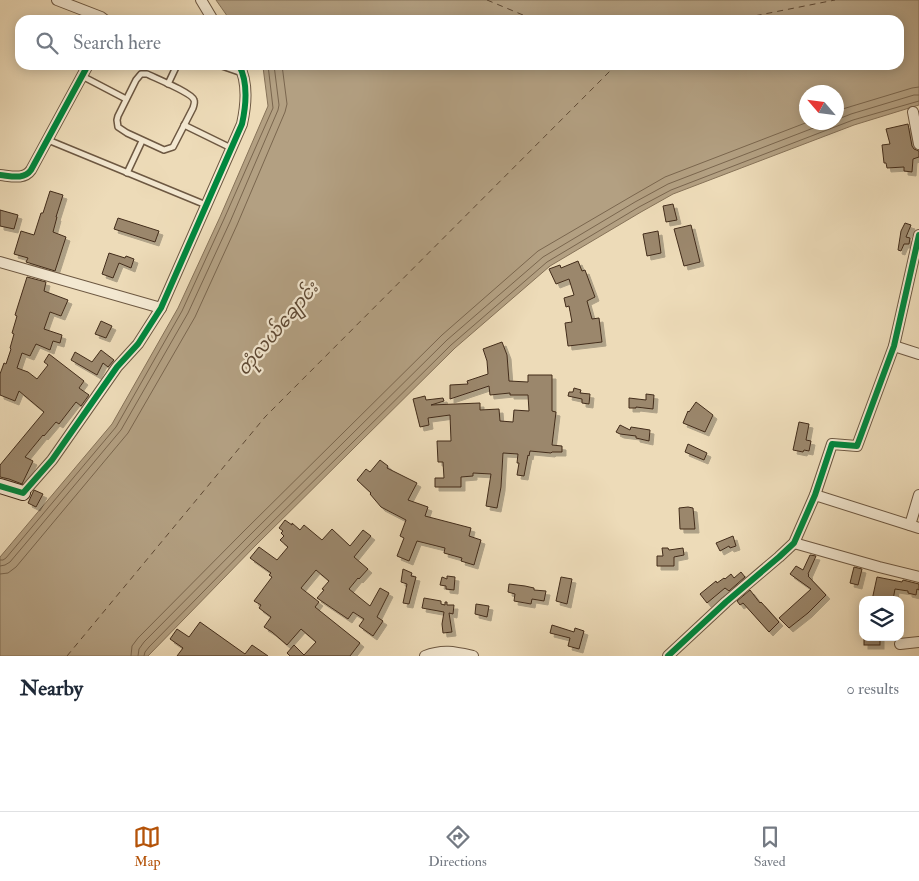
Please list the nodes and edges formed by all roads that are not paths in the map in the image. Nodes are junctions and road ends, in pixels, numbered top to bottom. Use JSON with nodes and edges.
{"nodes":[{"id":1,"x":57,"y":0,"type":"edge"},
{"id":2,"x":201,"y":0,"type":"edge"},
{"id":3,"x":96,"y":15,"type":"edge"},
{"id":4,"x":210,"y":15,"type":"edge"},
{"id":5,"x":85,"y":70,"type":"edge"},
{"id":6,"x":175,"y":70,"type":"edge"},
{"id":7,"x":240,"y":70,"type":"edge"},
{"id":8,"x":82,"y":76,"type":"junction"},
{"id":9,"x":168,"y":84,"type":"junction"},
{"id":10,"x":126,"y":99,"type":"junction"},
{"id":11,"x":913,"y":112,"type":"dead end"},
{"id":12,"x":184,"y":125,"type":"junction"},
{"id":13,"x":48,"y":140,"type":"junction"},
{"id":14,"x":142,"y":141,"type":"junction"},
{"id":15,"x":919,"y":144,"type":"edge"},
{"id":16,"x":232,"y":148,"type":"junction"},
{"id":17,"x":127,"y":174,"type":"junction"},
{"id":18,"x":0,"y":175,"type":"edge"},
{"id":19,"x":206,"y":206,"type":"junction"},
{"id":20,"x":919,"y":235,"type":"edge"},
{"id":21,"x":0,"y":262,"type":"edge"},
{"id":22,"x":161,"y":308,"type":"junction"},
{"id":23,"x":894,"y":346,"type":"junction"},
{"id":24,"x":919,"y":354,"type":"edge"},
{"id":25,"x":0,"y":486,"type":"edge"},
{"id":26,"x":23,"y":493,"type":"joint"},
{"id":27,"x":815,"y":495,"type":"junction"},
{"id":28,"x":919,"y":495,"type":"edge"},
{"id":29,"x":914,"y":527,"type":"edge"},
{"id":30,"x":794,"y":543,"type":"junction"},
{"id":31,"x":919,"y":577,"type":"edge"},
{"id":32,"x":919,"y":642,"type":"edge"},
{"id":33,"x":900,"y":644,"type":"dead end"},
{"id":34,"x":425,"y":656,"type":"edge"},
{"id":35,"x":473,"y":656,"type":"edge"},
{"id":36,"x":668,"y":656,"type":"edge"}],
"edges":[{"from":1,"to":3,"type":"street"},
{"from":2,"to":4,"type":"street"},
{"from":5,"to":8,"type":"street"},
{"from":6,"to":9,"type":"lane"},
{"from":7,"to":16,"type":"street"},
{"from":8,"to":10,"type":"lane"},
{"from":8,"to":13,"type":"street"},
{"from":9,"to":10,"type":"lane"},
{"from":9,"to":12,"type":"lane"},
{"from":10,"to":14,"type":"lane"},
{"from":11,"to":15,"type":"street"},
{"from":12,"to":14,"type":"lane"},
{"from":12,"to":16,"type":"lane"},
{"from":13,"to":17,"type":"lane"},
{"from":13,"to":18,"type":"street"},
{"from":14,"to":17,"type":"lane"},
{"from":16,"to":19,"type":"street"},
{"from":17,"to":19,"type":"lane"},
{"from":19,"to":22,"type":"street"},
{"from":20,"to":23,"type":"street"},
{"from":21,"to":22,"type":"street"},
{"from":22,"to":26,"type":"street"},
{"from":23,"to":24,"type":"street"},
{"from":23,"to":27,"type":"street"},
{"from":25,"to":26,"type":"street"},
{"from":27,"to":29,"type":"street"},
{"from":27,"to":30,"type":"street"},
{"from":28,"to":29,"type":"street"},
{"from":30,"to":31,"type":"street"},
{"from":30,"to":36,"type":"street"},
{"from":32,"to":33,"type":"street"},
{"from":34,"to":35,"type":"street"}]}
